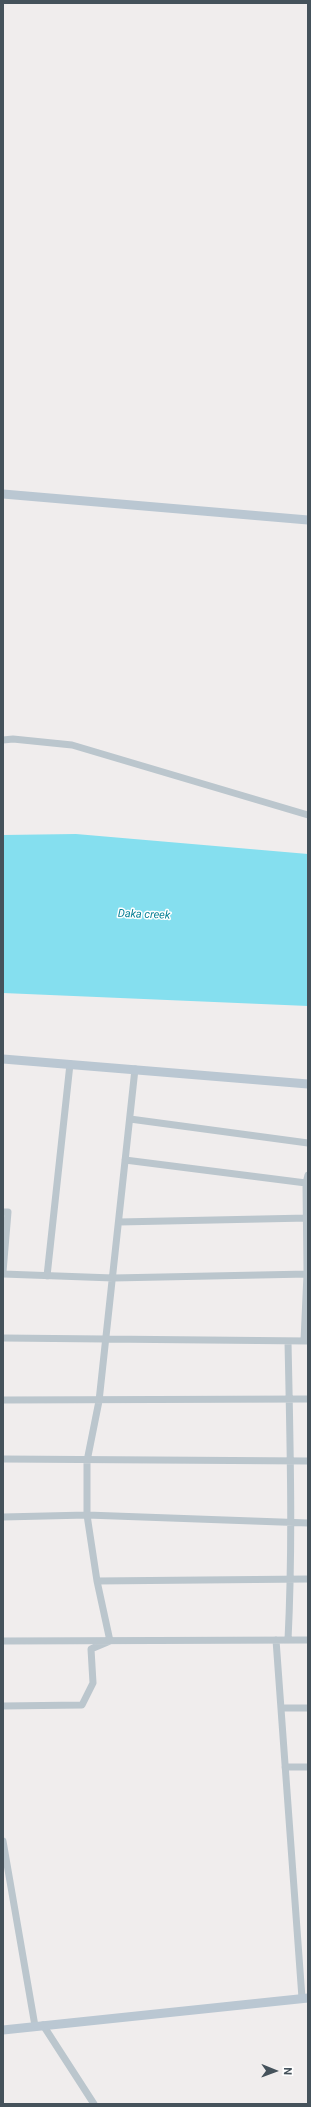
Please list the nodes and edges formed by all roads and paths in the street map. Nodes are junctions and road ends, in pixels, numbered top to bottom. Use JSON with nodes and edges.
{"nodes":[{"id":1,"x":3,"y":494,"type":"edge"},
{"id":2,"x":308,"y":520,"type":"edge"},
{"id":3,"x":3,"y":740,"type":"edge"},
{"id":4,"x":308,"y":815,"type":"edge"},
{"id":5,"x":3,"y":1059,"type":"edge"},
{"id":6,"x":70,"y":1064,"type":"junction"},
{"id":7,"x":135,"y":1070,"type":"junction"},
{"id":8,"x":308,"y":1084,"type":"edge"},
{"id":9,"x":130,"y":1119,"type":"junction"},
{"id":10,"x":308,"y":1143,"type":"edge"},
{"id":11,"x":125,"y":1160,"type":"junction"},
{"id":12,"x":307,"y":1179,"type":"edge"},
{"id":13,"x":3,"y":1212,"type":"edge"},
{"id":14,"x":307,"y":1218,"type":"edge"},
{"id":15,"x":119,"y":1222,"type":"junction"},
{"id":16,"x":3,"y":1273,"type":"edge"},
{"id":17,"x":307,"y":1274,"type":"edge"},
{"id":18,"x":47,"y":1276,"type":"junction"},
{"id":19,"x":112,"y":1278,"type":"junction"},
{"id":20,"x":3,"y":1338,"type":"edge"},
{"id":21,"x":106,"y":1340,"type":"junction"},
{"id":22,"x":288,"y":1341,"type":"junction"},
{"id":23,"x":306,"y":1341,"type":"edge"},
{"id":24,"x":289,"y":1398,"type":"junction"},
{"id":25,"x":308,"y":1399,"type":"edge"},
{"id":26,"x":3,"y":1400,"type":"edge"},
{"id":27,"x":99,"y":1401,"type":"junction"},
{"id":28,"x":3,"y":1459,"type":"edge"},
{"id":29,"x":291,"y":1460,"type":"junction"},
{"id":30,"x":308,"y":1460,"type":"edge"},
{"id":31,"x":87,"y":1461,"type":"junction"},
{"id":32,"x":87,"y":1515,"type":"junction"},
{"id":33,"x":3,"y":1517,"type":"edge"},
{"id":34,"x":291,"y":1522,"type":"junction"},
{"id":35,"x":308,"y":1523,"type":"edge"},
{"id":36,"x":291,"y":1578,"type":"junction"},
{"id":37,"x":308,"y":1579,"type":"edge"},
{"id":38,"x":97,"y":1581,"type":"junction"},
{"id":39,"x":276,"y":1640,"type":"junction"},
{"id":40,"x":288,"y":1640,"type":"junction"},
{"id":41,"x":308,"y":1640,"type":"edge"},
{"id":42,"x":3,"y":1641,"type":"edge"},
{"id":43,"x":110,"y":1641,"type":"junction"},
{"id":44,"x":3,"y":1706,"type":"edge"},
{"id":45,"x":281,"y":1708,"type":"junction"},
{"id":46,"x":308,"y":1708,"type":"edge"},
{"id":47,"x":285,"y":1767,"type":"junction"},
{"id":48,"x":308,"y":1767,"type":"edge"},
{"id":49,"x":3,"y":1841,"type":"edge"},
{"id":50,"x":305,"y":1998,"type":"edge"},
{"id":51,"x":39,"y":2025,"type":"junction"},
{"id":52,"x":3,"y":2030,"type":"edge"},
{"id":53,"x":94,"y":2104,"type":"edge"}],
"edges":[{"from":1,"to":2,"type":"street"},
{"from":3,"to":4,"type":"street"},
{"from":5,"to":6,"type":"street"},
{"from":6,"to":7,"type":"street"},
{"from":6,"to":18,"type":"street"},
{"from":7,"to":8,"type":"street"},
{"from":7,"to":9,"type":"street"},
{"from":9,"to":10,"type":"street"},
{"from":9,"to":11,"type":"street"},
{"from":11,"to":12,"type":"street"},
{"from":11,"to":15,"type":"street"},
{"from":12,"to":14,"type":"street"},
{"from":13,"to":16,"type":"street"},
{"from":14,"to":15,"type":"street"},
{"from":14,"to":17,"type":"street"},
{"from":15,"to":19,"type":"street"},
{"from":16,"to":18,"type":"street"},
{"from":17,"to":19,"type":"street"},
{"from":17,"to":23,"type":"street"},
{"from":18,"to":19,"type":"street"},
{"from":19,"to":21,"type":"street"},
{"from":20,"to":21,"type":"street"},
{"from":21,"to":22,"type":"street"},
{"from":21,"to":27,"type":"street"},
{"from":22,"to":23,"type":"street"},
{"from":22,"to":24,"type":"street"},
{"from":24,"to":25,"type":"street"},
{"from":24,"to":27,"type":"street"},
{"from":24,"to":29,"type":"street"},
{"from":26,"to":27,"type":"street"},
{"from":27,"to":31,"type":"street"},
{"from":28,"to":31,"type":"street"},
{"from":29,"to":30,"type":"street"},
{"from":29,"to":31,"type":"street"},
{"from":29,"to":34,"type":"street"},
{"from":31,"to":32,"type":"street"},
{"from":32,"to":33,"type":"street"},
{"from":32,"to":34,"type":"street"},
{"from":32,"to":38,"type":"street"},
{"from":34,"to":35,"type":"street"},
{"from":34,"to":36,"type":"street"},
{"from":36,"to":37,"type":"street"},
{"from":36,"to":38,"type":"street"},
{"from":36,"to":40,"type":"street"},
{"from":38,"to":43,"type":"street"},
{"from":39,"to":40,"type":"street"},
{"from":39,"to":43,"type":"street"},
{"from":39,"to":45,"type":"street"},
{"from":40,"to":41,"type":"street"},
{"from":42,"to":43,"type":"street"},
{"from":43,"to":44,"type":"street"},
{"from":45,"to":46,"type":"street"},
{"from":45,"to":47,"type":"street"},
{"from":47,"to":48,"type":"street"},
{"from":47,"to":50,"type":"street"},
{"from":49,"to":51,"type":"street"},
{"from":50,"to":51,"type":"street"},
{"from":51,"to":52,"type":"street"},
{"from":51,"to":53,"type":"street"}]}
